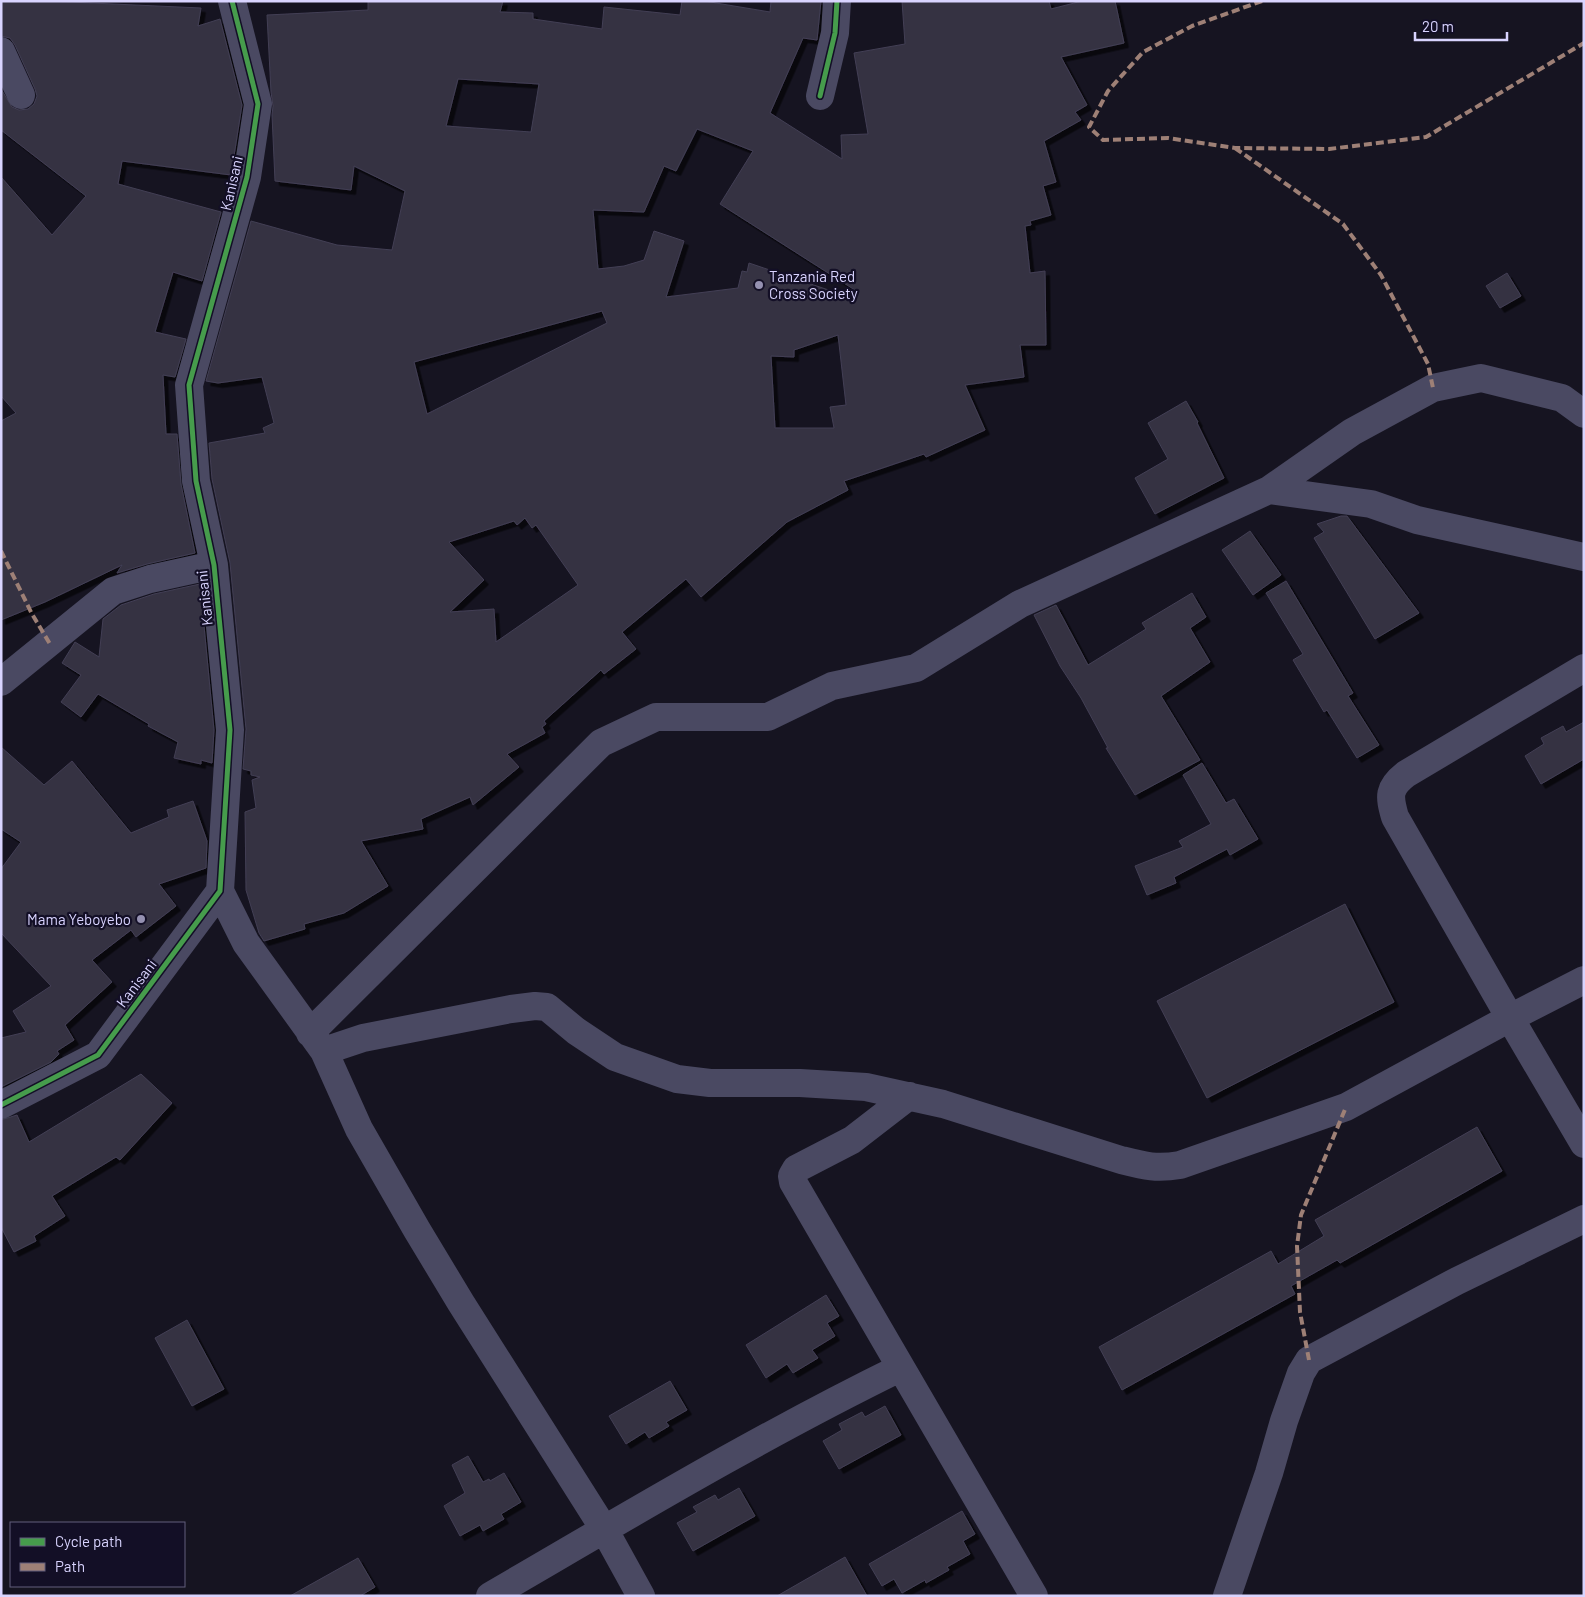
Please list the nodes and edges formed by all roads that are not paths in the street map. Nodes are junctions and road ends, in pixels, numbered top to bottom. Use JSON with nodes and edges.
{"nodes":[{"id":1,"x":232,"y":1,"type":"edge"},
{"id":2,"x":836,"y":1,"type":"edge"},
{"id":3,"x":1,"y":51,"type":"edge"},
{"id":4,"x":21,"y":95,"type":"dead end"},
{"id":5,"x":820,"y":96,"type":"dead end"},
{"id":6,"x":1584,"y":414,"type":"edge"},
{"id":7,"x":1269,"y":490,"type":"junction"},
{"id":8,"x":1584,"y":557,"type":"edge"},
{"id":9,"x":214,"y":565,"type":"junction"},
{"id":10,"x":1584,"y":668,"type":"edge"},
{"id":11,"x":1,"y":682,"type":"edge"},
{"id":12,"x":220,"y":891,"type":"junction"},
{"id":13,"x":1584,"y":980,"type":"edge"},
{"id":14,"x":1510,"y":1018,"type":"junction"},
{"id":15,"x":317,"y":1042,"type":"junction"},
{"id":16,"x":909,"y":1096,"type":"junction"},
{"id":17,"x":1,"y":1105,"type":"edge"},
{"id":18,"x":1584,"y":1144,"type":"edge"},
{"id":19,"x":1584,"y":1218,"type":"edge"},
{"id":20,"x":900,"y":1368,"type":"junction"},
{"id":21,"x":604,"y":1529,"type":"junction"},
{"id":22,"x":490,"y":1596,"type":"edge"},
{"id":23,"x":641,"y":1596,"type":"edge"},
{"id":24,"x":1034,"y":1596,"type":"edge"},
{"id":25,"x":1227,"y":1596,"type":"edge"}],
"edges":[{"from":1,"to":9,"type":"street","name":"Kanisani"},
{"from":2,"to":5,"type":"street"},
{"from":3,"to":4,"type":"street"},
{"from":6,"to":7,"type":"street"},
{"from":7,"to":8,"type":"street"},
{"from":7,"to":15,"type":"street"},
{"from":9,"to":11,"type":"street"},
{"from":9,"to":12,"type":"street","name":"Kanisani"},
{"from":10,"to":14,"type":"street"},
{"from":12,"to":15,"type":"street"},
{"from":12,"to":17,"type":"street","name":"Kanisani"},
{"from":13,"to":14,"type":"street"},
{"from":14,"to":16,"type":"street"},
{"from":14,"to":18,"type":"street"},
{"from":15,"to":16,"type":"street"},
{"from":15,"to":21,"type":"street"},
{"from":16,"to":20,"type":"street"},
{"from":19,"to":25,"type":"street"},
{"from":20,"to":21,"type":"street"},
{"from":20,"to":24,"type":"street"},
{"from":21,"to":22,"type":"street"},
{"from":21,"to":23,"type":"street"}]}
